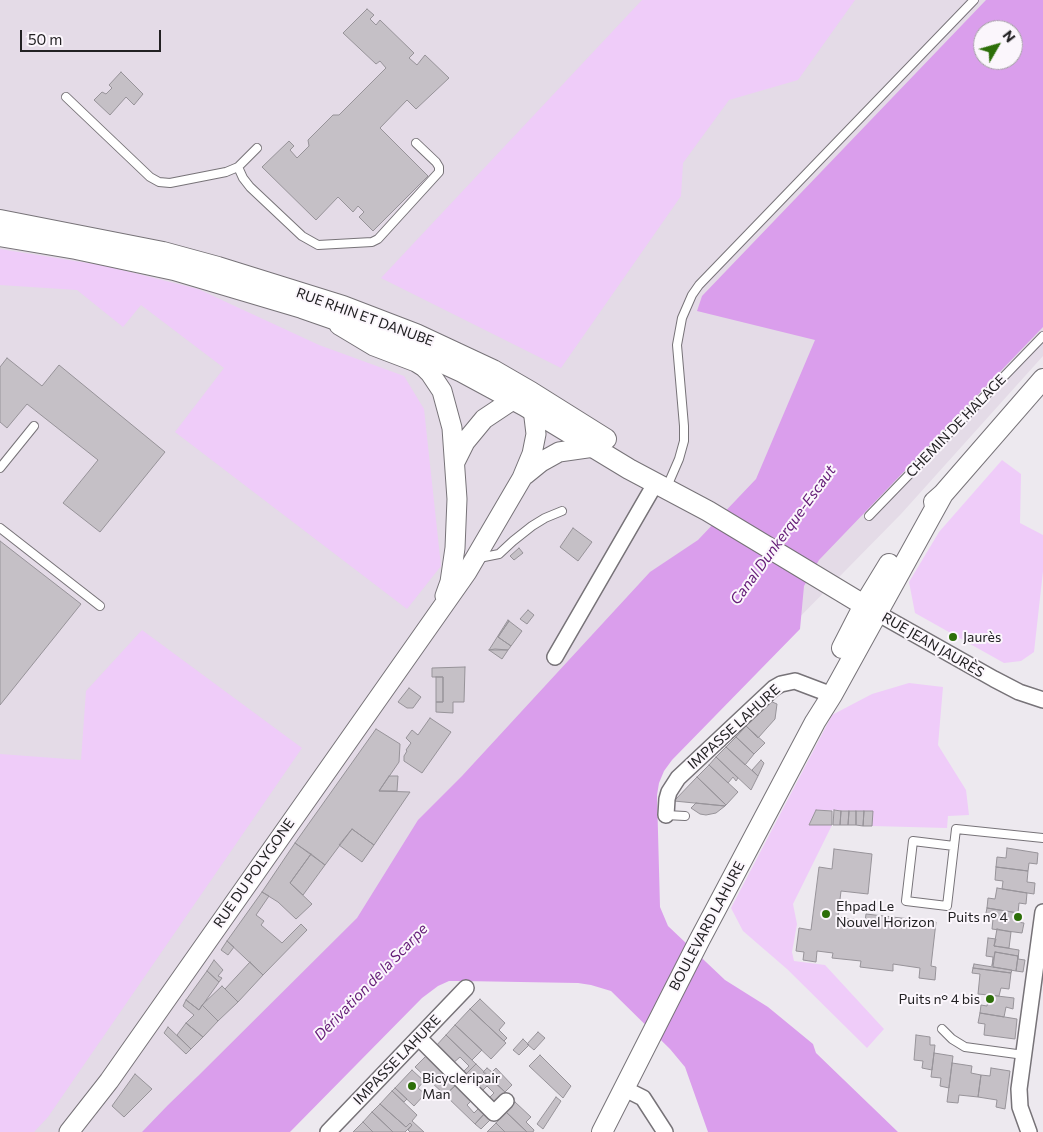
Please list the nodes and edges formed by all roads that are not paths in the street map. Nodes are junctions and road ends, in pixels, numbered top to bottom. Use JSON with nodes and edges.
{"nodes":[{"id":1,"x":974,"y":0,"type":"edge"},
{"id":2,"x":66,"y":97,"type":"dead end"},
{"id":3,"x":416,"y":144,"type":"dead end"},
{"id":4,"x":257,"y":148,"type":"dead end"},
{"id":5,"x":238,"y":167,"type":"junction"},
{"id":6,"x":0,"y":220,"type":"edge"},
{"id":7,"x":0,"y":236,"type":"edge"},
{"id":8,"x":326,"y":316,"type":"junction"},
{"id":9,"x":1043,"y":336,"type":"edge"},
{"id":10,"x":1043,"y":379,"type":"edge"},
{"id":11,"x":522,"y":396,"type":"junction"},
{"id":12,"x":535,"y":411,"type":"junction"},
{"id":13,"x":34,"y":426,"type":"dead end"},
{"id":14,"x":594,"y":447,"type":"junction"},
{"id":15,"x":456,"y":462,"type":"junction"},
{"id":16,"x":0,"y":468,"type":"edge"},
{"id":17,"x":522,"y":478,"type":"junction"},
{"id":18,"x":663,"y":486,"type":"junction"},
{"id":19,"x":562,"y":511,"type":"dead end"},
{"id":20,"x":869,"y":516,"type":"dead end"},
{"id":21,"x":0,"y":528,"type":"edge"},
{"id":22,"x":474,"y":559,"type":"junction"},
{"id":23,"x":827,"y":582,"type":"joint"},
{"id":24,"x":100,"y":606,"type":"dead end"},
{"id":25,"x":870,"y":609,"type":"junction"},
{"id":26,"x":437,"y":612,"type":"junction"},
{"id":27,"x":555,"y":657,"type":"dead end"},
{"id":28,"x":828,"y":693,"type":"junction"},
{"id":29,"x":1043,"y":700,"type":"edge"},
{"id":30,"x":666,"y":815,"type":"joint"},
{"id":31,"x":685,"y":816,"type":"dead end"},
{"id":32,"x":1043,"y":838,"type":"edge"},
{"id":33,"x":954,"y":846,"type":"junction"},
{"id":34,"x":1043,"y":912,"type":"edge"},
{"id":35,"x":466,"y":988,"type":"dead end"},
{"id":36,"x":942,"y":1029,"type":"dead end"},
{"id":37,"x":419,"y":1038,"type":"junction"},
{"id":38,"x":1024,"y":1055,"type":"junction"},
{"id":39,"x":625,"y":1089,"type":"junction"},
{"id":40,"x":506,"y":1101,"type":"dead end"},
{"id":41,"x":69,"y":1132,"type":"edge"},
{"id":42,"x":328,"y":1132,"type":"edge"},
{"id":43,"x":602,"y":1132,"type":"edge"},
{"id":44,"x":665,"y":1132,"type":"edge"},
{"id":45,"x":1029,"y":1132,"type":"edge"}],
"edges":[{"from":1,"to":18,"type":"lane"},
{"from":2,"to":5,"type":"lane"},
{"from":3,"to":5,"type":"lane"},
{"from":4,"to":5,"type":"lane"},
{"from":6,"to":11,"type":"main road","name":"RUE RHIN ET DANUBE"},
{"from":7,"to":8,"type":"main road","name":"RUE RHIN ET DANUBE"},
{"from":8,"to":11,"type":"main road","name":"RUE RHIN ET DANUBE"},
{"from":8,"to":15,"type":"street","name":"RUE DU POLYGONE"},
{"from":9,"to":20,"type":"lane","name":"CHEMIN DE HALAGE"},
{"from":10,"to":25,"type":"main road","name":"BOULEVARD LAHURE"},
{"from":11,"to":12,"type":"main road","name":"RUE RHIN ET DANUBE"},
{"from":11,"to":15,"type":"street","name":"RUE DU POLYGONE"},
{"from":11,"to":18,"type":"main road","name":"RUE RHIN ET DANUBE"},
{"from":12,"to":14,"type":"main road","name":"RUE RHIN ET DANUBE"},
{"from":12,"to":17,"type":"street","name":"RUE DU POLYGONE"},
{"from":13,"to":16,"type":"lane"},
{"from":14,"to":17,"type":"street","name":"RUE DU POLYGONE"},
{"from":14,"to":18,"type":"main road","name":"RUE RHIN ET DANUBE"},
{"from":15,"to":26,"type":"street","name":"RUE DU POLYGONE"},
{"from":17,"to":22,"type":"street","name":"RUE DU POLYGONE"},
{"from":18,"to":23,"type":"main road","name":"RUE RHIN ET DANUBE"},
{"from":18,"to":27,"type":"street"},
{"from":19,"to":22,"type":"lane"},
{"from":21,"to":24,"type":"lane"},
{"from":22,"to":26,"type":"street","name":"RUE DU POLYGONE"},
{"from":23,"to":25,"type":"main road","name":"RUE JEAN JAURÈS"},
{"from":25,"to":28,"type":"main road","name":"BOULEVARD LAHURE"},
{"from":25,"to":29,"type":"street","name":"RUE JEAN JAURÈS"},
{"from":26,"to":41,"type":"street","name":"RUE DU POLYGONE"},
{"from":28,"to":30,"type":"street","name":"IMPASSE LAHURE"},
{"from":28,"to":39,"type":"main road","name":"BOULEVARD LAHURE"},
{"from":30,"to":31,"type":"lane"},
{"from":32,"to":33,"type":"lane"},
{"from":33,"to":33,"type":"lane"},
{"from":34,"to":38,"type":"street"},
{"from":35,"to":37,"type":"street","name":"IMPASSE LAHURE"},
{"from":36,"to":38,"type":"lane"},
{"from":37,"to":40,"type":"street"},
{"from":37,"to":42,"type":"street","name":"IMPASSE LAHURE"},
{"from":38,"to":45,"type":"street"},
{"from":39,"to":43,"type":"main road","name":"BOULEVARD LAHURE"},
{"from":39,"to":44,"type":"street"}]}
